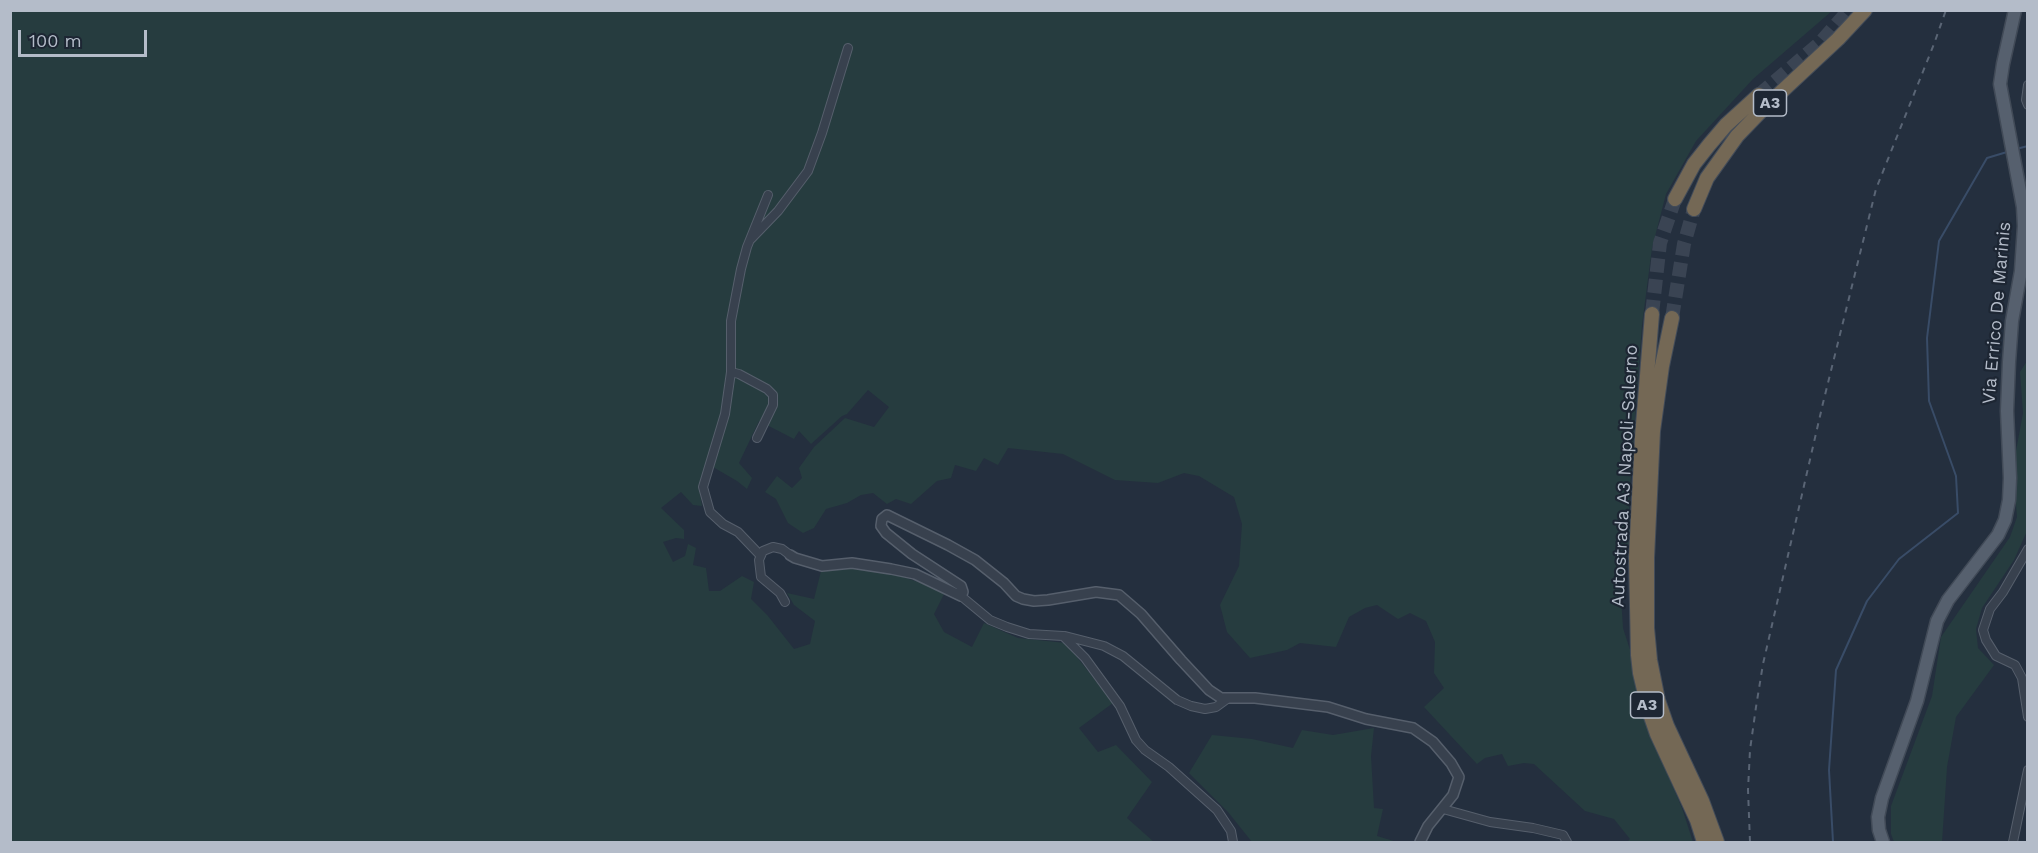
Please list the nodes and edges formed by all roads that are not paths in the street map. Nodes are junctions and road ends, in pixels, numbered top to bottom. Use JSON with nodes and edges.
{"nodes":[{"id":1,"x":1865,"y":10,"type":"edge"},
{"id":2,"x":2015,"y":10,"type":"edge"},
{"id":3,"x":848,"y":48,"type":"dead end"},
{"id":4,"x":2028,"y":85,"type":"edge"},
{"id":5,"x":1759,"y":95,"type":"tunnel mouth"},
{"id":6,"x":2028,"y":105,"type":"edge"},
{"id":7,"x":768,"y":195,"type":"dead end"},
{"id":8,"x":1675,"y":199,"type":"tunnel mouth"},
{"id":9,"x":1694,"y":209,"type":"tunnel mouth"},
{"id":10,"x":750,"y":240,"type":"junction"},
{"id":11,"x":1652,"y":314,"type":"tunnel mouth"},
{"id":12,"x":1672,"y":318,"type":"tunnel mouth"},
{"id":13,"x":731,"y":372,"type":"junction"},
{"id":14,"x":1650,"y":399,"type":"junction"},
{"id":15,"x":757,"y":438,"type":"dead end"},
{"id":16,"x":2028,"y":549,"type":"edge"},
{"id":17,"x":786,"y":552,"type":"joint"},
{"id":18,"x":760,"y":555,"type":"junction"},
{"id":19,"x":1642,"y":557,"type":"junction"},
{"id":20,"x":961,"y":596,"type":"junction"},
{"id":21,"x":785,"y":602,"type":"dead end"},
{"id":22,"x":1063,"y":636,"type":"junction"},
{"id":23,"x":1227,"y":699,"type":"junction"},
{"id":24,"x":2028,"y":717,"type":"edge"},
{"id":25,"x":2028,"y":770,"type":"edge"},
{"id":26,"x":1443,"y":809,"type":"junction"},
{"id":27,"x":1233,"y":843,"type":"edge"},
{"id":28,"x":1420,"y":843,"type":"edge"},
{"id":29,"x":1567,"y":843,"type":"edge"},
{"id":30,"x":1704,"y":843,"type":"edge"},
{"id":31,"x":1717,"y":843,"type":"edge"},
{"id":32,"x":1883,"y":843,"type":"edge"},
{"id":33,"x":2013,"y":843,"type":"edge"}],
"edges":[{"from":1,"to":9,"type":"highway","number":"A3"},
{"from":2,"to":32,"type":"main road","name":"Via Errico De Marinis"},
{"from":3,"to":10,"type":"street"},
{"from":4,"to":6,"type":"street"},
{"from":5,"to":8,"type":"highway","number":"A3"},
{"from":7,"to":10,"type":"street"},
{"from":10,"to":13,"type":"street"},
{"from":11,"to":14,"type":"highway","name":"Autostrada A3 Napoli-Salerno","number":"A3"},
{"from":12,"to":14,"type":"highway","name":"Autostrada A3 Napoli-Salerno","number":"A3"},
{"from":13,"to":15,"type":"street"},
{"from":13,"to":18,"type":"street"},
{"from":14,"to":19,"type":"highway","name":"Autostrada A3 Napoli-Salerno","number":"A3"},
{"from":16,"to":24,"type":"street"},
{"from":17,"to":18,"type":"street"},
{"from":17,"to":20,"type":"street"},
{"from":18,"to":21,"type":"street"},
{"from":19,"to":30,"type":"highway","name":"Autostrada A3 Napoli-Salerno","number":"A3"},
{"from":19,"to":31,"type":"highway","name":"Autostrada A3 Napoli-Salerno","number":"A3"},
{"from":20,"to":22,"type":"street"},
{"from":20,"to":23,"type":"street"},
{"from":22,"to":23,"type":"street"},
{"from":22,"to":27,"type":"street"},
{"from":23,"to":26,"type":"street"},
{"from":25,"to":33,"type":"street"},
{"from":26,"to":28,"type":"street"},
{"from":26,"to":29,"type":"street"}]}
